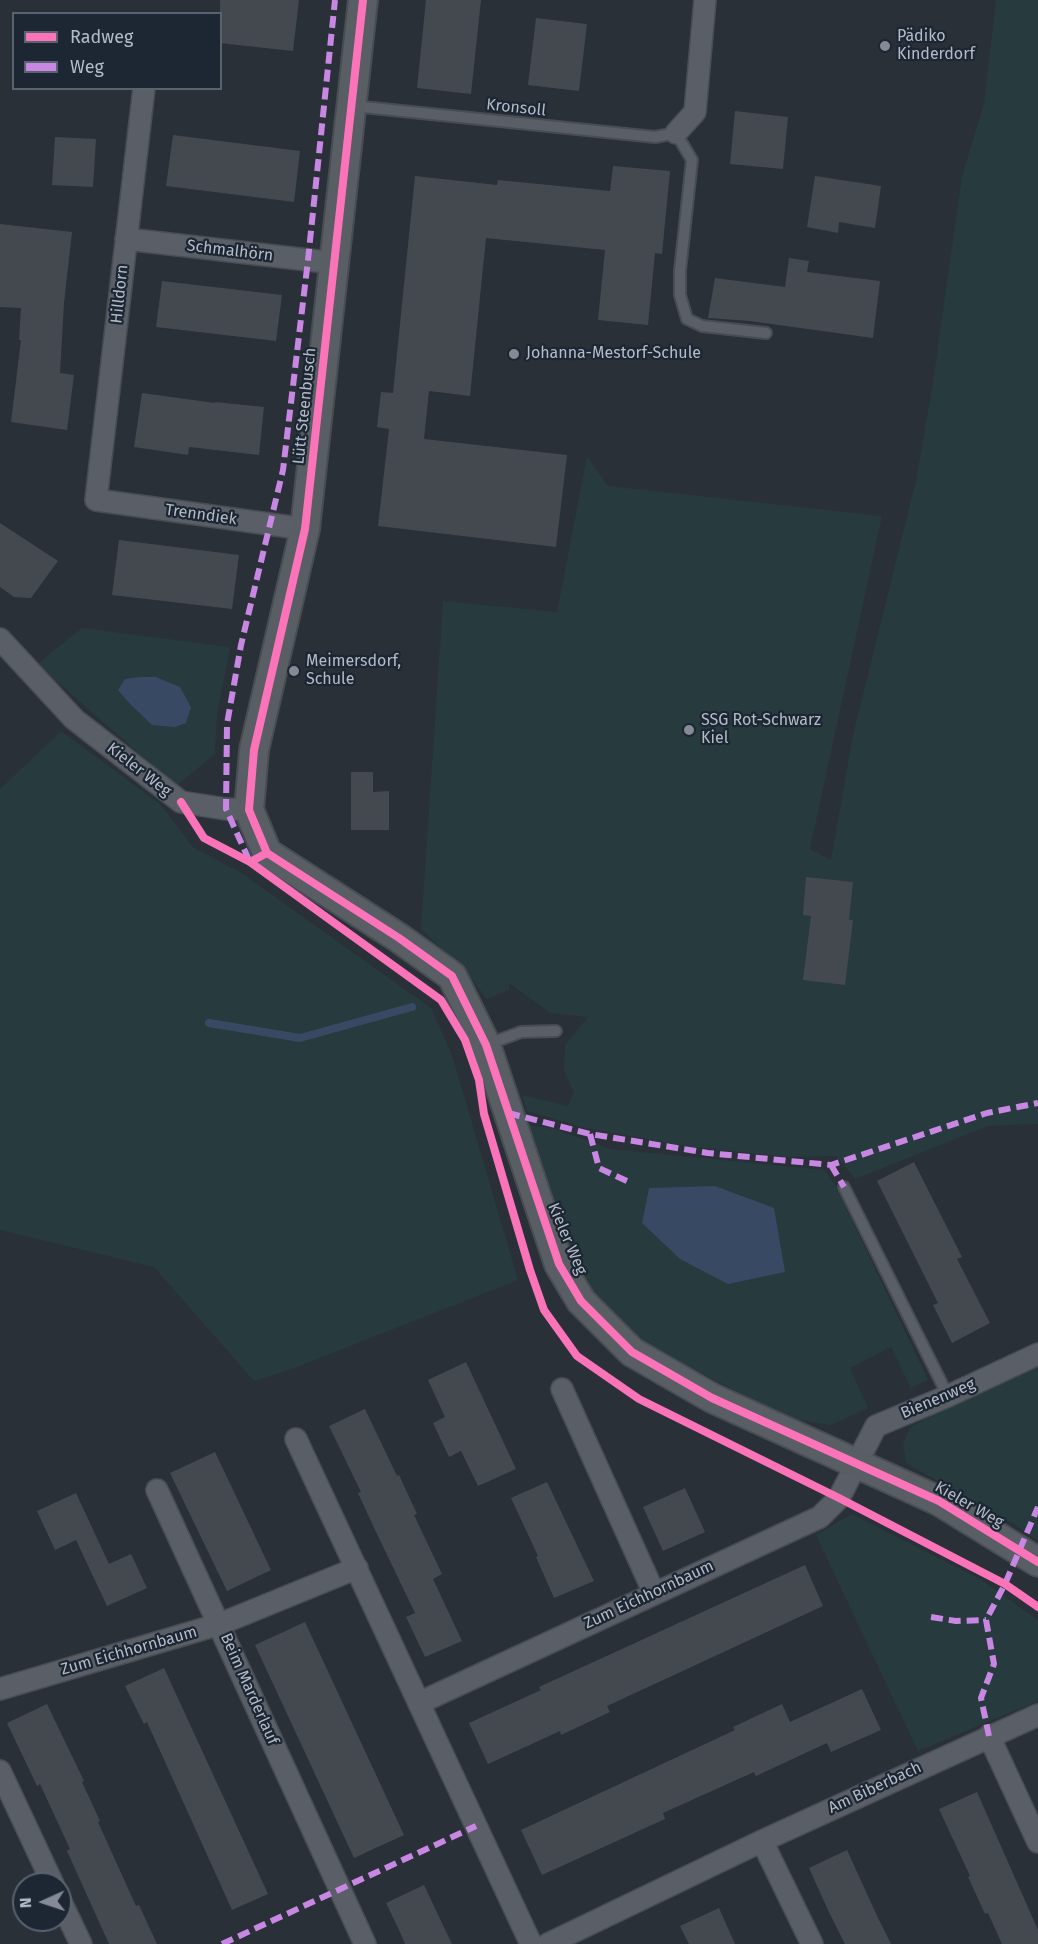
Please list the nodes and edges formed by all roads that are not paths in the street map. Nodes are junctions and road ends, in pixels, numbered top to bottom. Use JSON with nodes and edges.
{"nodes":[{"id":1,"x":363,"y":0,"type":"edge"},
{"id":2,"x":705,"y":0,"type":"edge"},
{"id":3,"x":144,"y":90,"type":"edge"},
{"id":4,"x":352,"y":106,"type":"junction"},
{"id":5,"x":676,"y":133,"type":"junction"},
{"id":6,"x":126,"y":239,"type":"junction"},
{"id":7,"x":335,"y":263,"type":"junction"},
{"id":8,"x":766,"y":333,"type":"dead end"},
{"id":9,"x":96,"y":500,"type":"joint"},
{"id":10,"x":305,"y":529,"type":"junction"},
{"id":11,"x":0,"y":639,"type":"edge"},
{"id":12,"x":249,"y":810,"type":"junction"},
{"id":13,"x":556,"y":1032,"type":"dead end"},
{"id":14,"x":486,"y":1045,"type":"junction"},
{"id":15,"x":844,"y":1187,"type":"dead end"},
{"id":16,"x":1038,"y":1354,"type":"edge"},
{"id":17,"x":562,"y":1389,"type":"dead end"},
{"id":18,"x":948,"y":1396,"type":"junction"},
{"id":19,"x":296,"y":1439,"type":"dead end"},
{"id":20,"x":857,"y":1464,"type":"junction"},
{"id":21,"x":157,"y":1490,"type":"dead end"},
{"id":22,"x":1038,"y":1562,"type":"edge"},
{"id":23,"x":357,"y":1568,"type":"junction"},
{"id":24,"x":654,"y":1593,"type":"junction"},
{"id":25,"x":220,"y":1624,"type":"junction"},
{"id":26,"x":0,"y":1689,"type":"edge"},
{"id":27,"x":419,"y":1703,"type":"junction"},
{"id":28,"x":1038,"y":1715,"type":"edge"},
{"id":29,"x":989,"y":1736,"type":"junction"},
{"id":30,"x":0,"y":1771,"type":"edge"},
{"id":31,"x":762,"y":1841,"type":"junction"},
{"id":32,"x":1038,"y":1842,"type":"edge"},
{"id":33,"x":47,"y":1872,"type":"edge"},
{"id":34,"x":72,"y":1925,"type":"edge"},
{"id":35,"x":81,"y":1944,"type":"edge"},
{"id":36,"x":365,"y":1944,"type":"edge"},
{"id":37,"x":531,"y":1944,"type":"edge"},
{"id":38,"x":548,"y":1944,"type":"edge"},
{"id":39,"x":812,"y":1944,"type":"edge"}],
"edges":[{"from":1,"to":4,"type":"street","name":"Lütt Steenbusch"},
{"from":2,"to":5,"type":"street"},
{"from":3,"to":6,"type":"street","name":"Hilldorn"},
{"from":4,"to":5,"type":"lane","name":"Kronsoll"},
{"from":4,"to":7,"type":"street","name":"Lütt Steenbusch"},
{"from":5,"to":8,"type":"lane"},
{"from":6,"to":7,"type":"street","name":"Schmalhörn"},
{"from":6,"to":9,"type":"street","name":"Hilldorn"},
{"from":7,"to":10,"type":"street","name":"Lütt Steenbusch"},
{"from":9,"to":10,"type":"street","name":"Trenndiek"},
{"from":10,"to":12,"type":"street","name":"Lütt Steenbusch"},
{"from":11,"to":12,"type":"street","name":"Kieler Weg"},
{"from":12,"to":14,"type":"street","name":"Kieler Weg"},
{"from":13,"to":14,"type":"lane"},
{"from":14,"to":20,"type":"street","name":"Kieler Weg"},
{"from":15,"to":18,"type":"lane"},
{"from":16,"to":18,"type":"street","name":"Bienenweg"},
{"from":17,"to":24,"type":"street"},
{"from":18,"to":20,"type":"street","name":"Bienenweg"},
{"from":19,"to":23,"type":"street"},
{"from":20,"to":22,"type":"street","name":"Kieler Weg"},
{"from":20,"to":24,"type":"street","name":"Zum Eichhornbaum"},
{"from":21,"to":25,"type":"street","name":"Beim Marderlauf"},
{"from":23,"to":25,"type":"street","name":"Zum Eichhornbaum"},
{"from":23,"to":27,"type":"street"},
{"from":24,"to":27,"type":"street","name":"Zum Eichhornbaum"},
{"from":25,"to":26,"type":"street","name":"Zum Eichhornbaum"},
{"from":25,"to":36,"type":"street","name":"Beim Marderlauf"},
{"from":27,"to":37,"type":"street"},
{"from":28,"to":29,"type":"street","name":"Am Biberbach"},
{"from":29,"to":31,"type":"street","name":"Am Biberbach"},
{"from":29,"to":32,"type":"street"},
{"from":30,"to":33,"type":"street"},
{"from":31,"to":38,"type":"street","name":"Am Biberbach"},
{"from":31,"to":39,"type":"street"},
{"from":34,"to":35,"type":"street"}]}
